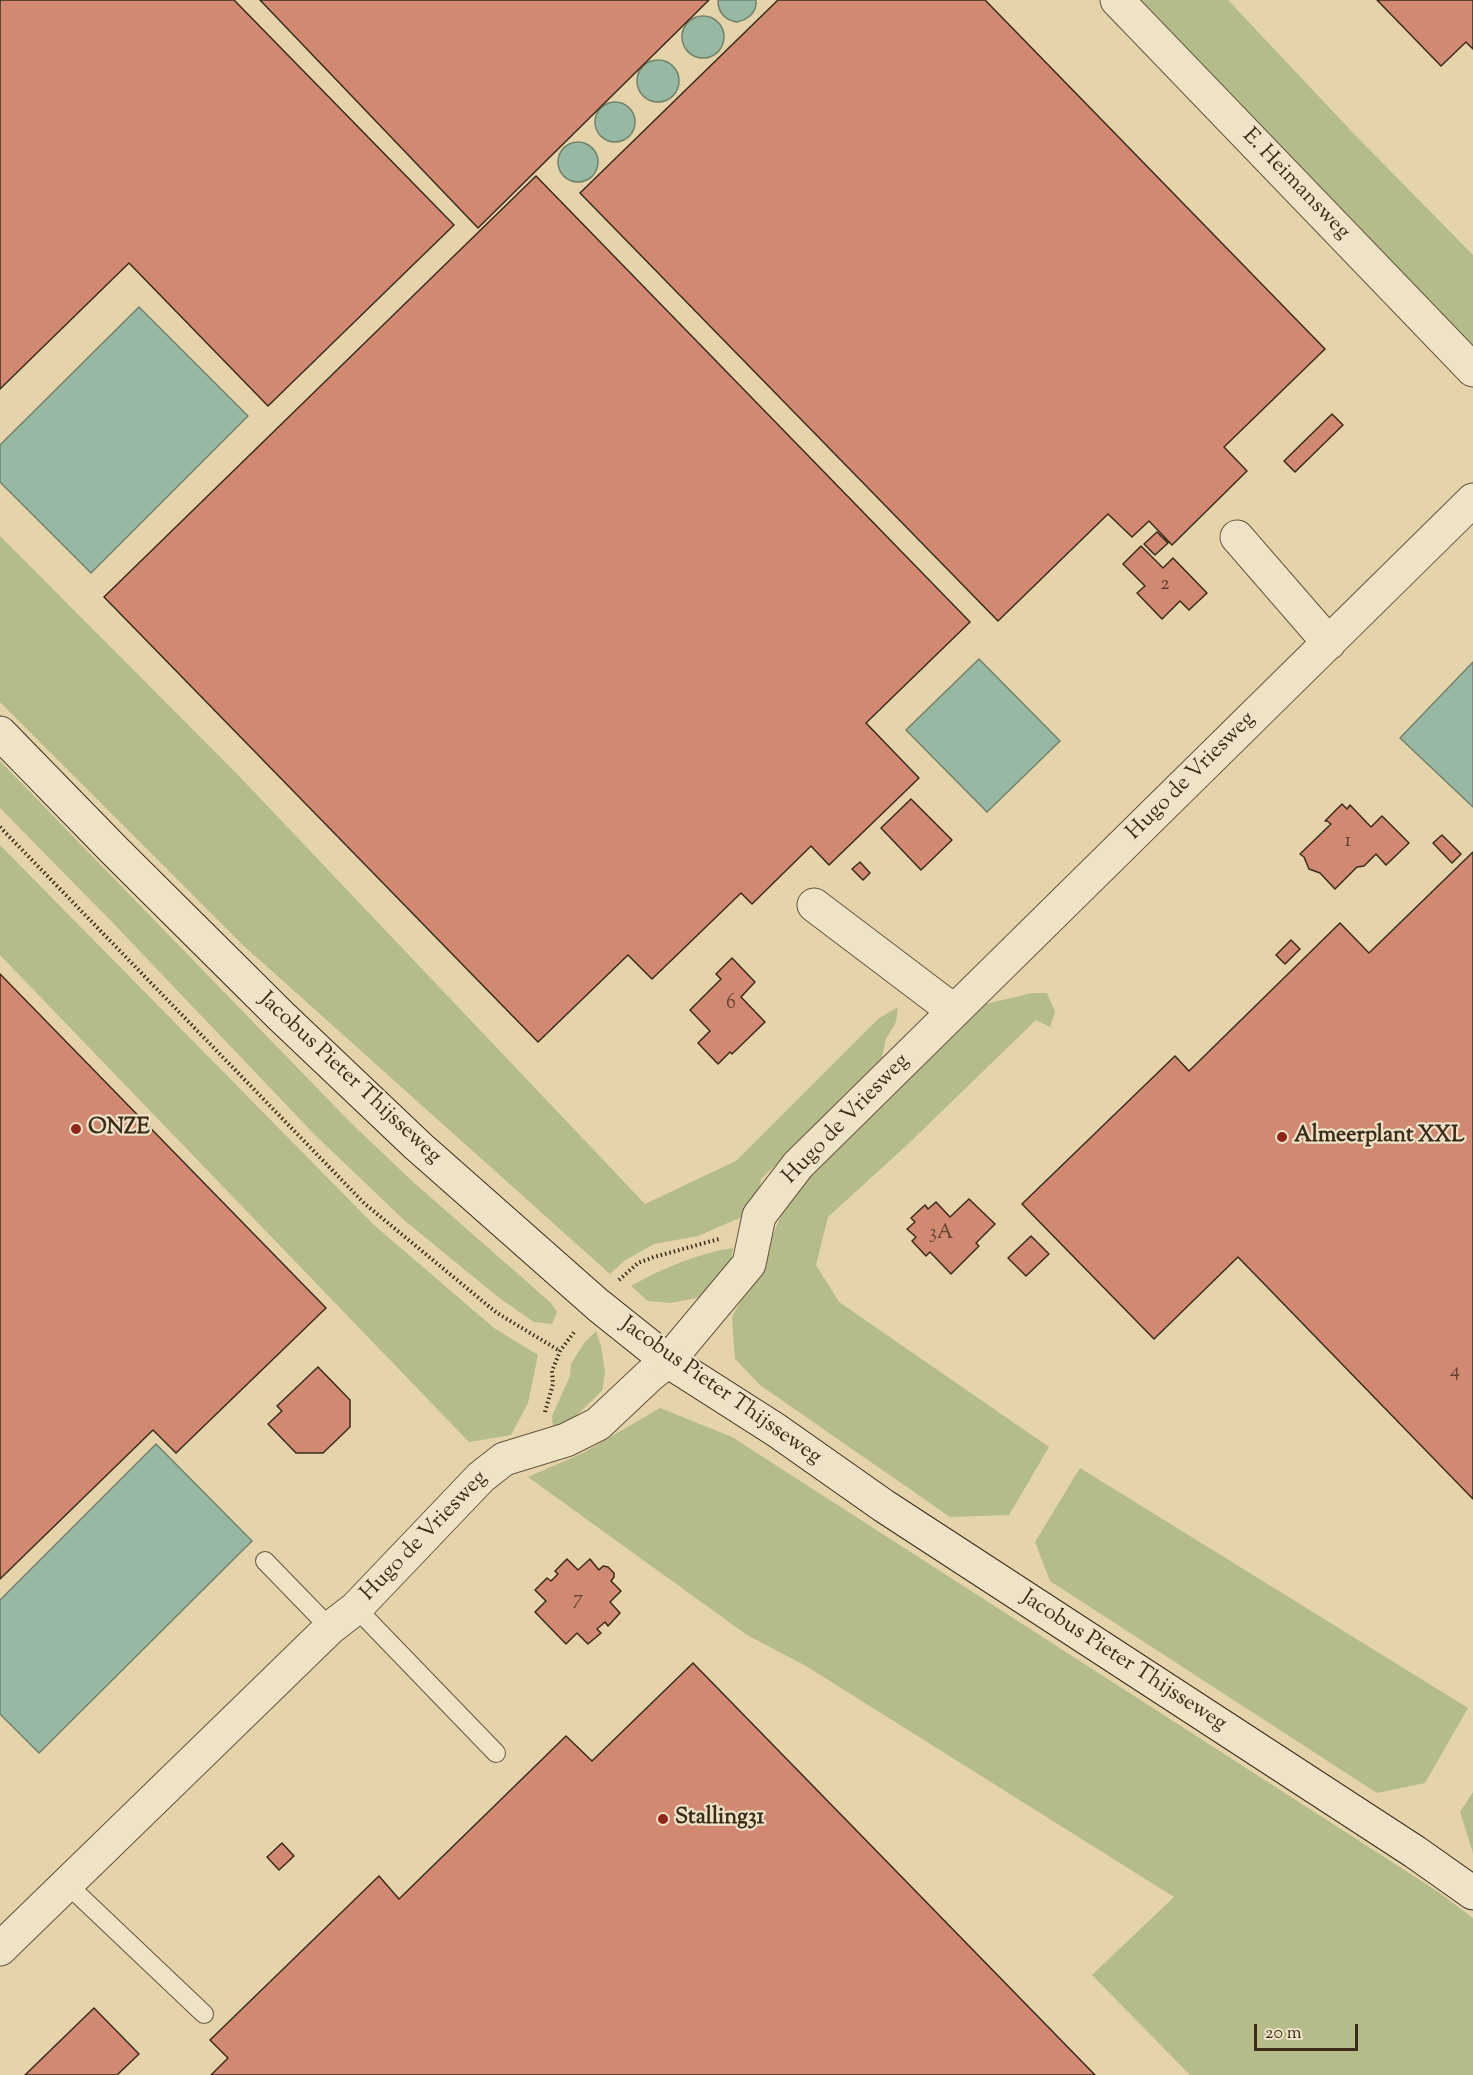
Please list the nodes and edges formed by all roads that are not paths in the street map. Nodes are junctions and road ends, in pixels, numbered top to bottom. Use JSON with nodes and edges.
{"nodes":[{"id":1,"x":1117,"y":0,"type":"edge"},
{"id":2,"x":1473,"y":370,"type":"edge"},
{"id":3,"x":1473,"y":500,"type":"edge"},
{"id":4,"x":1237,"y":537,"type":"dead end"},
{"id":5,"x":1329,"y":643,"type":"junction"},
{"id":6,"x":0,"y":733,"type":"edge"},
{"id":7,"x":814,"y":905,"type":"dead end"},
{"id":8,"x":954,"y":1011,"type":"junction"},
{"id":9,"x":669,"y":1361,"type":"junction"},
{"id":10,"x":265,"y":1561,"type":"dead end"},
{"id":11,"x":356,"y":1608,"type":"junction"},
{"id":12,"x":330,"y":1628,"type":"junction"},
{"id":13,"x":496,"y":1753,"type":"dead end"},
{"id":14,"x":67,"y":1884,"type":"junction"},
{"id":15,"x":1473,"y":1893,"type":"edge"},
{"id":16,"x":5,"y":1935,"type":"edge"},
{"id":17,"x":204,"y":2014,"type":"dead end"}],
"edges":[{"from":1,"to":2,"type":"street","name":"E. Heimansweg"},
{"from":3,"to":5,"type":"street","name":"Hugo de Vriesweg"},
{"from":4,"to":5,"type":"street"},
{"from":5,"to":8,"type":"street","name":"Hugo de Vriesweg"},
{"from":6,"to":9,"type":"street","name":"Jacobus Pieter Thijsseweg"},
{"from":7,"to":8,"type":"street"},
{"from":8,"to":9,"type":"street","name":"Hugo de Vriesweg"},
{"from":9,"to":11,"type":"street","name":"Hugo de Vriesweg"},
{"from":9,"to":15,"type":"street","name":"Jacobus Pieter Thijsseweg"},
{"from":10,"to":12,"type":"lane"},
{"from":11,"to":12,"type":"street","name":"Hugo de Vriesweg"},
{"from":11,"to":13,"type":"lane"},
{"from":12,"to":14,"type":"street","name":"Hugo de Vriesweg"},
{"from":14,"to":16,"type":"street","name":"Hugo de Vriesweg"},
{"from":14,"to":17,"type":"lane"}]}
